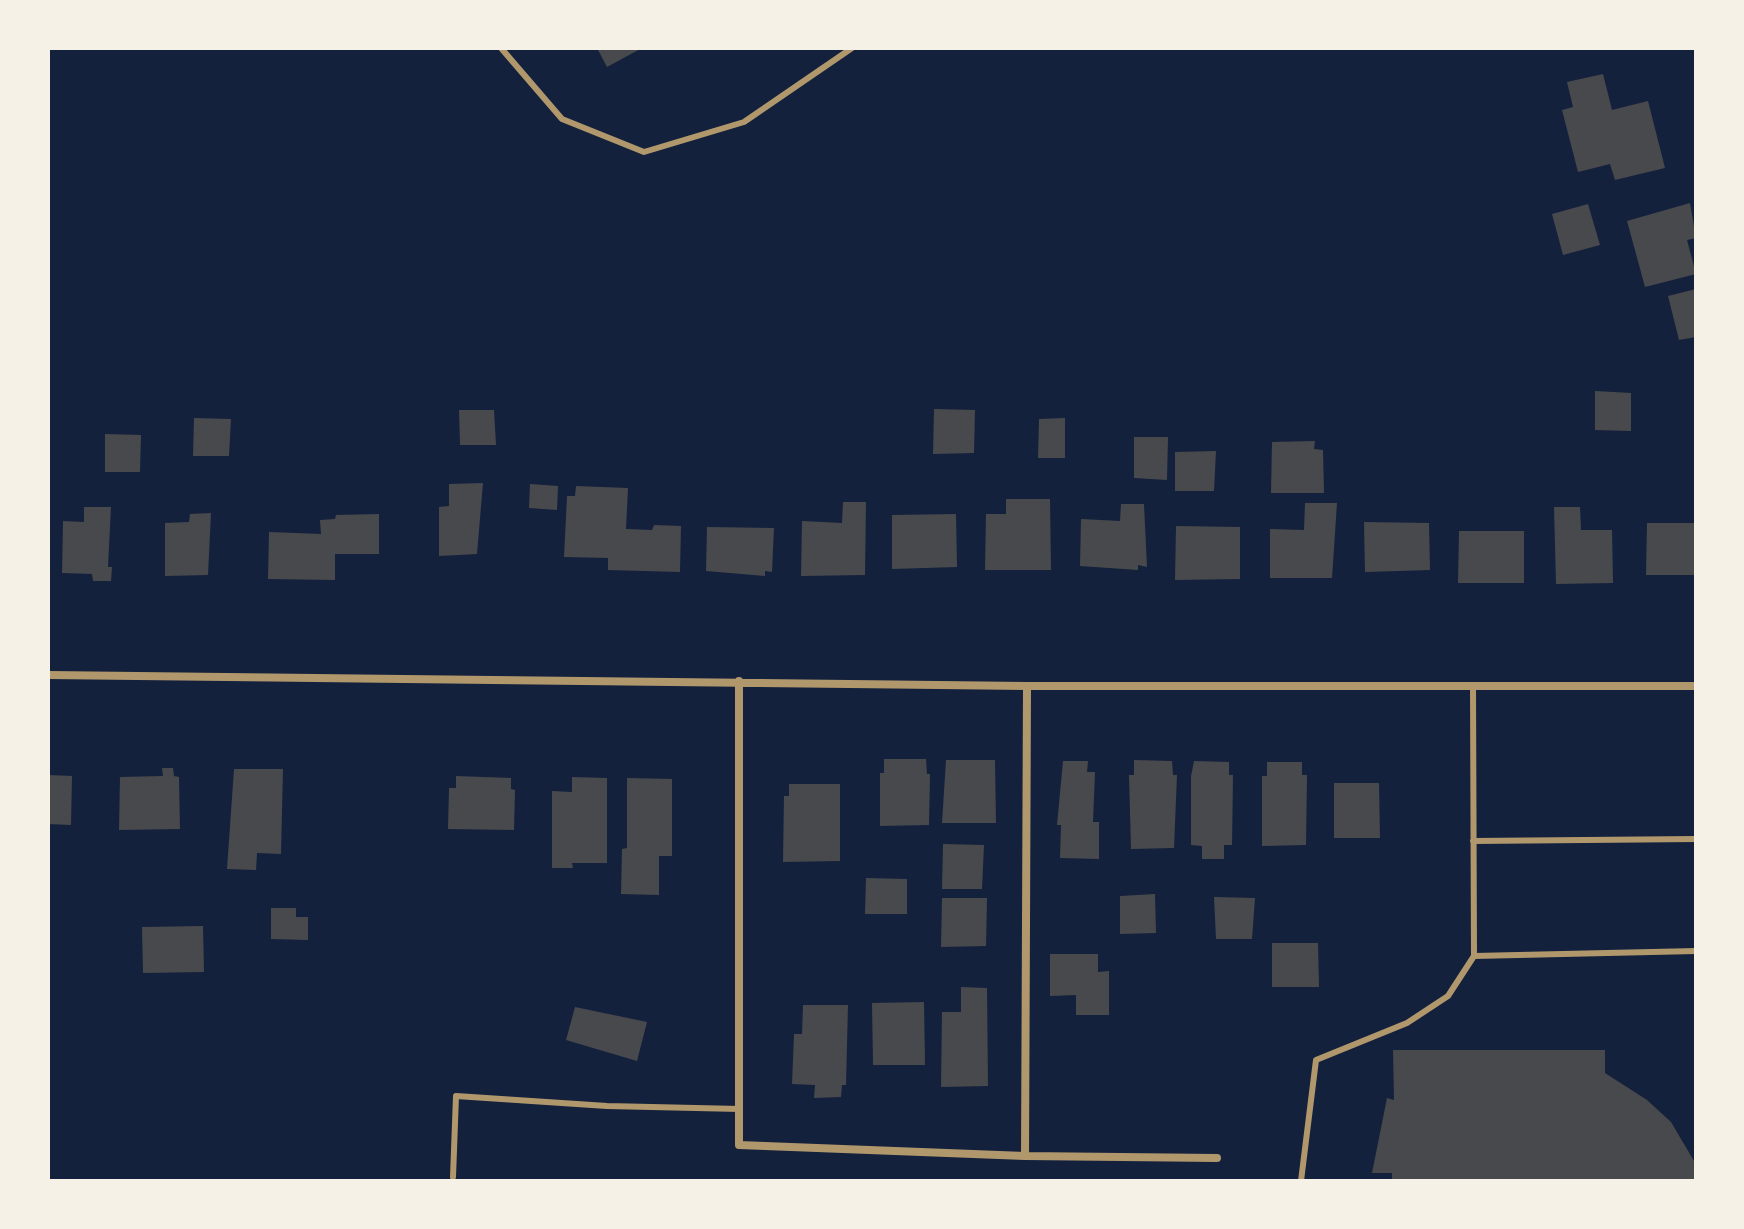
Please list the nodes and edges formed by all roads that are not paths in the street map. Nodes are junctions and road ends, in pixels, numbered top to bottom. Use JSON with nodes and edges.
{"nodes":[{"id":1,"x":501,"y":48,"type":"edge"},
{"id":2,"x":852,"y":48,"type":"edge"},
{"id":3,"x":48,"y":675,"type":"edge"},
{"id":4,"x":739,"y":681,"type":"junction"},
{"id":5,"x":1027,"y":686,"type":"junction"},
{"id":6,"x":1473,"y":686,"type":"junction"},
{"id":7,"x":1696,"y":686,"type":"edge"},
{"id":8,"x":1696,"y":839,"type":"edge"},
{"id":9,"x":1473,"y":841,"type":"junction"},
{"id":10,"x":1696,"y":951,"type":"edge"},
{"id":11,"x":1474,"y":956,"type":"junction"},
{"id":12,"x":740,"y":1109,"type":"junction"},
{"id":13,"x":1025,"y":1156,"type":"junction"},
{"id":14,"x":1217,"y":1158,"type":"dead end"},
{"id":15,"x":453,"y":1177,"type":"dead end"},
{"id":16,"x":1301,"y":1181,"type":"edge"}],
"edges":[{"from":1,"to":2,"type":"lane"},
{"from":3,"to":4,"type":"street"},
{"from":4,"to":5,"type":"street"},
{"from":4,"to":12,"type":"street"},
{"from":5,"to":6,"type":"street"},
{"from":5,"to":13,"type":"street"},
{"from":6,"to":7,"type":"street"},
{"from":6,"to":9,"type":"lane"},
{"from":8,"to":9,"type":"lane"},
{"from":9,"to":11,"type":"lane"},
{"from":10,"to":11,"type":"lane"},
{"from":11,"to":16,"type":"lane"},
{"from":12,"to":13,"type":"street"},
{"from":12,"to":15,"type":"lane"},
{"from":13,"to":14,"type":"street"}]}
